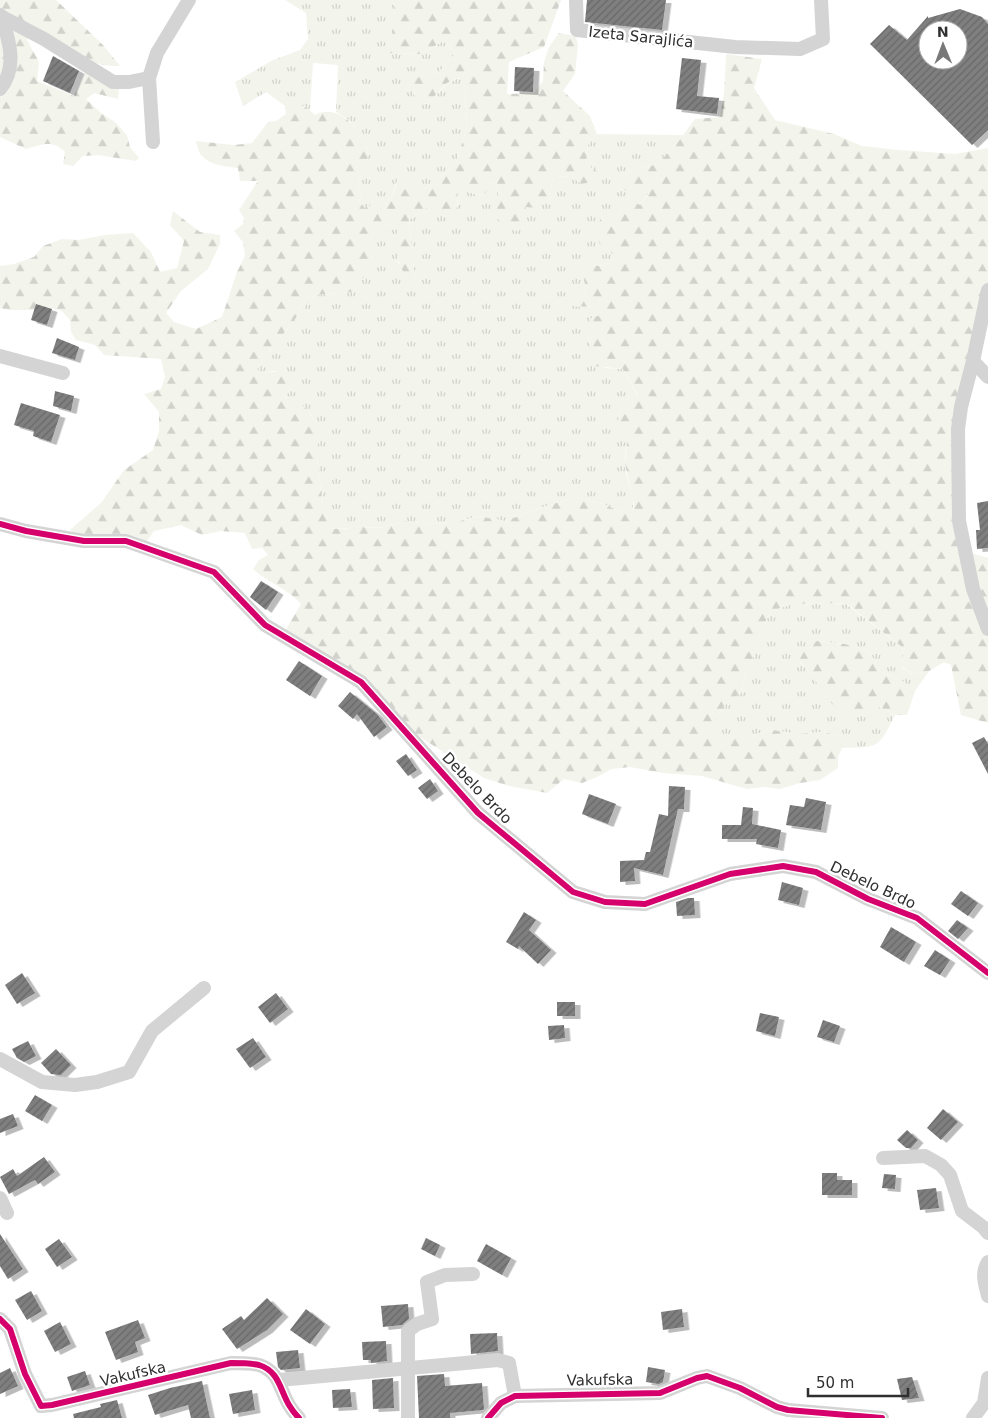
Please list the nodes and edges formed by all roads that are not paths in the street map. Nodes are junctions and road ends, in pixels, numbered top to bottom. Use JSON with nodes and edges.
{"nodes":[{"id":1,"x":189,"y":0,"type":"edge"},
{"id":2,"x":576,"y":0,"type":"edge"},
{"id":3,"x":821,"y":0,"type":"edge"},
{"id":4,"x":1,"y":16,"type":"edge"},
{"id":5,"x":149,"y":78,"type":"junction"},
{"id":6,"x":0,"y":89,"type":"edge"},
{"id":7,"x":153,"y":142,"type":"dead end"},
{"id":8,"x":988,"y":290,"type":"edge"},
{"id":9,"x":0,"y":356,"type":"edge"},
{"id":10,"x":973,"y":361,"type":"junction"},
{"id":11,"x":63,"y":373,"type":"dead end"},
{"id":12,"x":988,"y":377,"type":"edge"},
{"id":13,"x":0,"y":524,"type":"edge"},
{"id":14,"x":988,"y":629,"type":"edge"},
{"id":15,"x":988,"y":973,"type":"edge"},
{"id":16,"x":204,"y":988,"type":"dead end"},
{"id":17,"x":0,"y":1059,"type":"edge"},
{"id":18,"x":883,"y":1158,"type":"dead end"},
{"id":19,"x":0,"y":1198,"type":"edge"},
{"id":20,"x":7,"y":1213,"type":"dead end"},
{"id":21,"x":988,"y":1233,"type":"edge"},
{"id":22,"x":988,"y":1262,"type":"edge"},
{"id":23,"x":473,"y":1274,"type":"dead end"},
{"id":24,"x":988,"y":1296,"type":"edge"},
{"id":25,"x":0,"y":1319,"type":"edge"},
{"id":26,"x":407,"y":1368,"type":"junction"},
{"id":27,"x":988,"y":1378,"type":"edge"},
{"id":28,"x":278,"y":1380,"type":"junction"},
{"id":29,"x":515,"y":1396,"type":"junction"},
{"id":30,"x":299,"y":1418,"type":"edge"},
{"id":31,"x":408,"y":1418,"type":"edge"},
{"id":32,"x":488,"y":1418,"type":"edge"},
{"id":33,"x":882,"y":1418,"type":"edge"},
{"id":34,"x":973,"y":1418,"type":"edge"}],
"edges":[{"from":1,"to":5,"type":"street"},
{"from":2,"to":3,"type":"street","name":"Izeta Sarajlića"},
{"from":4,"to":5,"type":"street"},
{"from":4,"to":6,"type":"street"},
{"from":5,"to":7,"type":"street"},
{"from":8,"to":10,"type":"street"},
{"from":9,"to":11,"type":"street"},
{"from":10,"to":12,"type":"street"},
{"from":10,"to":14,"type":"street"},
{"from":13,"to":15,"type":"street","name":"Debelo Brdo"},
{"from":16,"to":17,"type":"street"},
{"from":18,"to":21,"type":"street"},
{"from":19,"to":20,"type":"street"},
{"from":22,"to":24,"type":"street"},
{"from":23,"to":26,"type":"street"},
{"from":25,"to":28,"type":"street","name":"Vakufska"},
{"from":26,"to":28,"type":"street"},
{"from":26,"to":29,"type":"street"},
{"from":26,"to":31,"type":"street"},
{"from":27,"to":34,"type":"street"},
{"from":28,"to":30,"type":"street","name":"Vakufska"},
{"from":29,"to":32,"type":"street"},
{"from":29,"to":33,"type":"street","name":"Vakufska"}]}
